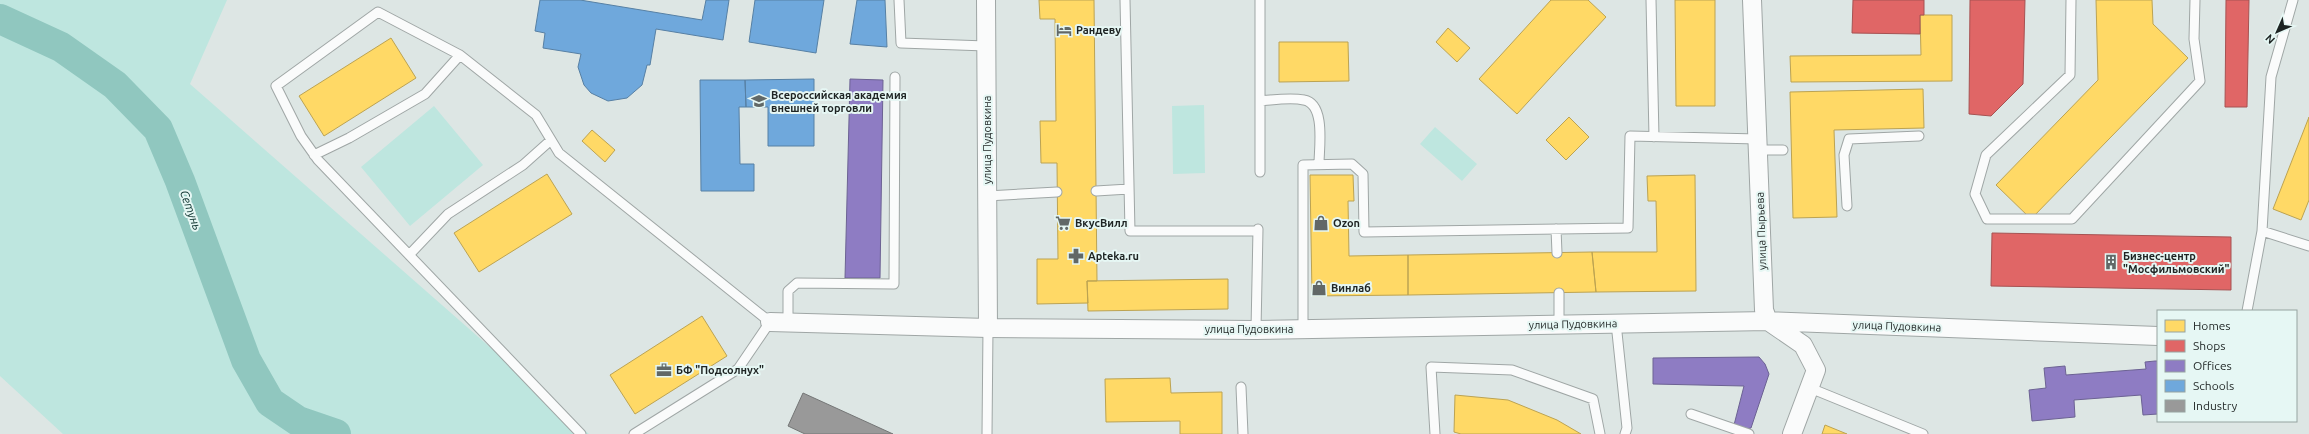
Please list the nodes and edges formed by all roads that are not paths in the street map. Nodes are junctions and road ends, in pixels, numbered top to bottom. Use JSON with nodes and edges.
{"nodes":[{"id":1,"x":899,"y":0,"type":"edge"},
{"id":2,"x":986,"y":0,"type":"edge"},
{"id":3,"x":1125,"y":0,"type":"edge"},
{"id":4,"x":1260,"y":0,"type":"edge"},
{"id":5,"x":1651,"y":0,"type":"edge"},
{"id":6,"x":1752,"y":0,"type":"edge"},
{"id":7,"x":2071,"y":0,"type":"edge"},
{"id":8,"x":2194,"y":0,"type":"edge"},
{"id":9,"x":2293,"y":0,"type":"edge"},
{"id":10,"x":986,"y":46,"type":"junction"},
{"id":11,"x":460,"y":55,"type":"junction"},
{"id":12,"x":894,"y":77,"type":"dead end"},
{"id":13,"x":1260,"y":101,"type":"junction"},
{"id":14,"x":1919,"y":136,"type":"dead end"},
{"id":15,"x":1654,"y":137,"type":"junction"},
{"id":16,"x":551,"y":140,"type":"junction"},
{"id":17,"x":1758,"y":145,"type":"junction"},
{"id":18,"x":1783,"y":150,"type":"dead end"},
{"id":19,"x":314,"y":155,"type":"junction"},
{"id":20,"x":1319,"y":164,"type":"junction"},
{"id":21,"x":1260,"y":172,"type":"dead end"},
{"id":22,"x":1129,"y":189,"type":"junction"},
{"id":23,"x":1096,"y":191,"type":"dead end"},
{"id":24,"x":1057,"y":192,"type":"dead end"},
{"id":25,"x":987,"y":196,"type":"junction"},
{"id":26,"x":1847,"y":206,"type":"dead end"},
{"id":27,"x":1556,"y":229,"type":"junction"},
{"id":28,"x":2262,"y":231,"type":"junction"},
{"id":29,"x":2309,"y":246,"type":"edge"},
{"id":30,"x":1557,"y":253,"type":"dead end"},
{"id":31,"x":409,"y":255,"type":"junction"},
{"id":32,"x":1559,"y":293,"type":"dead end"},
{"id":33,"x":2247,"y":310,"type":"edge"},
{"id":34,"x":1768,"y":321,"type":"junction"},
{"id":35,"x":770,"y":322,"type":"junction"},
{"id":36,"x":788,"y":322,"type":"junction"},
{"id":37,"x":1616,"y":323,"type":"junction"},
{"id":38,"x":1559,"y":324,"type":"junction"},
{"id":39,"x":988,"y":328,"type":"junction"},
{"id":40,"x":1303,"y":329,"type":"junction"},
{"id":41,"x":1256,"y":330,"type":"junction"},
{"id":42,"x":2157,"y":336,"type":"edge"},
{"id":43,"x":1241,"y":387,"type":"dead end"},
{"id":44,"x":1810,"y":388,"type":"junction"},
{"id":45,"x":1691,"y":414,"type":"dead end"},
{"id":46,"x":582,"y":434,"type":"edge"},
{"id":47,"x":634,"y":434,"type":"edge"},
{"id":48,"x":988,"y":434,"type":"edge"},
{"id":49,"x":1243,"y":434,"type":"edge"},
{"id":50,"x":1435,"y":434,"type":"edge"},
{"id":51,"x":1600,"y":434,"type":"edge"},
{"id":52,"x":1625,"y":434,"type":"edge"},
{"id":53,"x":1749,"y":434,"type":"edge"},
{"id":54,"x":1792,"y":434,"type":"edge"},
{"id":55,"x":1923,"y":434,"type":"edge"}],
"edges":[{"from":1,"to":10,"type":"lane"},
{"from":2,"to":10,"type":"street","name":"улица Пудовкина"},
{"from":3,"to":22,"type":"lane"},
{"from":4,"to":13,"type":"lane"},
{"from":5,"to":15,"type":"lane"},
{"from":6,"to":17,"type":"street","name":"улица Пырьева"},
{"from":7,"to":8,"type":"lane"},
{"from":9,"to":28,"type":"lane"},
{"from":10,"to":25,"type":"street","name":"улица Пудовкина"},
{"from":11,"to":16,"type":"lane"},
{"from":11,"to":19,"type":"lane"},
{"from":11,"to":19,"type":"lane"},
{"from":12,"to":36,"type":"lane"},
{"from":13,"to":20,"type":"lane"},
{"from":13,"to":21,"type":"lane"},
{"from":14,"to":26,"type":"lane"},
{"from":15,"to":17,"type":"lane"},
{"from":15,"to":27,"type":"lane"},
{"from":16,"to":31,"type":"lane"},
{"from":16,"to":35,"type":"lane"},
{"from":17,"to":18,"type":"lane"},
{"from":17,"to":34,"type":"street","name":"улица Пырьева"},
{"from":19,"to":31,"type":"lane"},
{"from":20,"to":27,"type":"lane"},
{"from":20,"to":40,"type":"lane"},
{"from":22,"to":23,"type":"lane"},
{"from":22,"to":41,"type":"lane"},
{"from":24,"to":25,"type":"lane"},
{"from":25,"to":39,"type":"street","name":"улица Пудовкина"},
{"from":27,"to":30,"type":"lane"},
{"from":28,"to":29,"type":"lane"},
{"from":28,"to":33,"type":"lane"},
{"from":31,"to":46,"type":"lane"},
{"from":32,"to":38,"type":"lane"},
{"from":34,"to":37,"type":"street","name":"улица Пудовкина"},
{"from":34,"to":42,"type":"street","name":"улица Пудовкина"},
{"from":34,"to":44,"type":"street"},
{"from":35,"to":36,"type":"street","name":"улица Пудовкина"},
{"from":35,"to":47,"type":"lane"},
{"from":36,"to":39,"type":"street","name":"улица Пудовкина"},
{"from":37,"to":38,"type":"street","name":"улица Пудовкина"},
{"from":37,"to":52,"type":"lane"},
{"from":38,"to":40,"type":"street","name":"улица Пудовкина"},
{"from":39,"to":41,"type":"street","name":"улица Пудовкина"},
{"from":39,"to":48,"type":"lane"},
{"from":40,"to":41,"type":"street","name":"улица Пудовкина"},
{"from":43,"to":49,"type":"lane"},
{"from":44,"to":54,"type":"street"},
{"from":44,"to":55,"type":"lane"},
{"from":45,"to":53,"type":"lane"},
{"from":50,"to":51,"type":"lane"}]}
